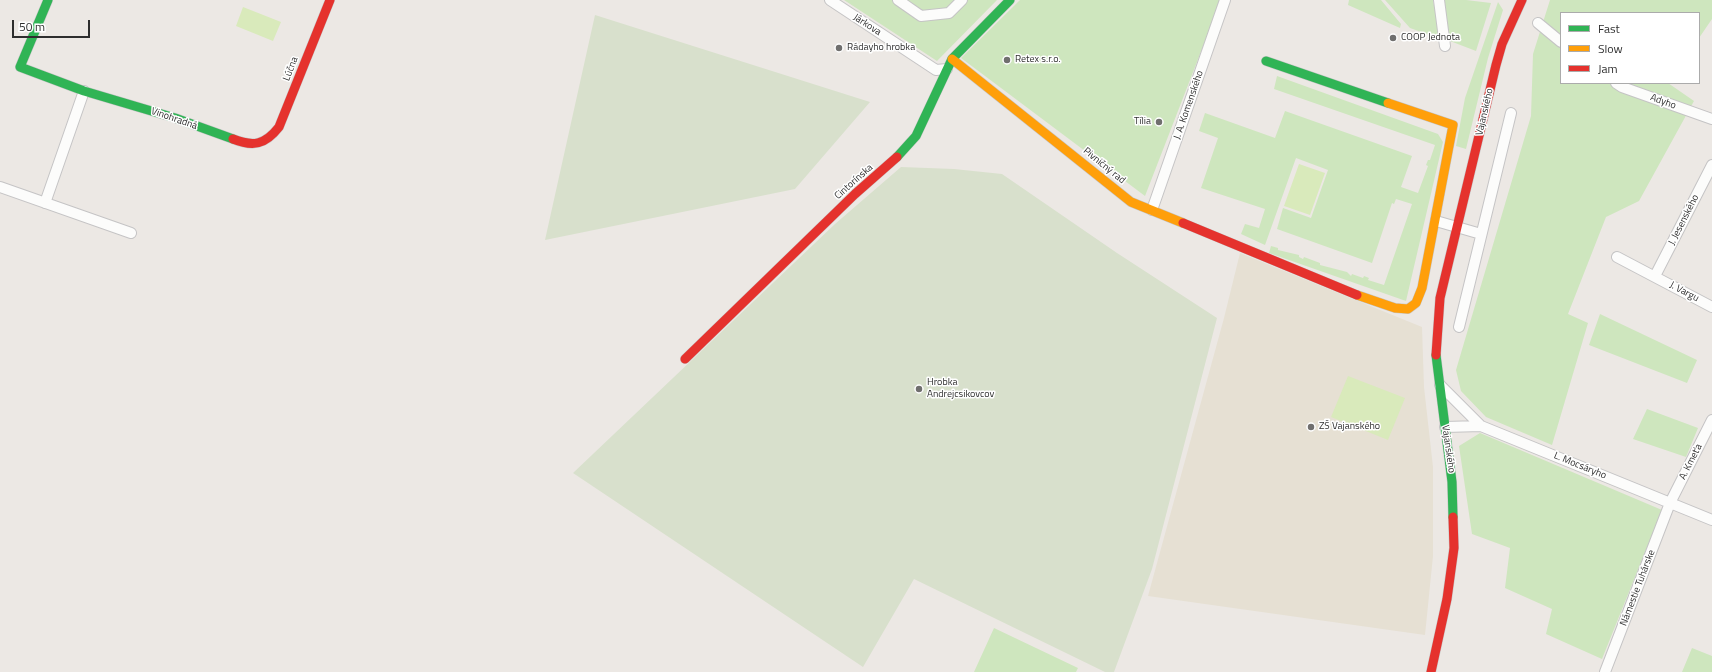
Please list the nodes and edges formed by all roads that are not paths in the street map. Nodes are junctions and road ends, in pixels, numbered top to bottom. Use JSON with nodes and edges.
{"nodes":[{"id":1,"x":48,"y":0,"type":"edge"},
{"id":2,"x":330,"y":0,"type":"edge"},
{"id":3,"x":830,"y":0,"type":"edge"},
{"id":4,"x":898,"y":0,"type":"edge"},
{"id":5,"x":962,"y":0,"type":"edge"},
{"id":6,"x":1010,"y":0,"type":"edge"},
{"id":7,"x":1225,"y":0,"type":"edge"},
{"id":8,"x":1439,"y":0,"type":"edge"},
{"id":9,"x":1522,"y":0,"type":"edge"},
{"id":10,"x":1538,"y":23,"type":"dead end"},
{"id":11,"x":1560,"y":41,"type":"edge"},
{"id":12,"x":1445,"y":46,"type":"dead end"},
{"id":13,"x":952,"y":59,"type":"junction"},
{"id":14,"x":1266,"y":62,"type":"dead end"},
{"id":15,"x":947,"y":69,"type":"junction"},
{"id":16,"x":1618,"y":84,"type":"edge"},
{"id":17,"x":84,"y":91,"type":"junction"},
{"id":18,"x":1511,"y":113,"type":"dead end"},
{"id":19,"x":1712,"y":119,"type":"edge"},
{"id":20,"x":265,"y":141,"type":"joint"},
{"id":21,"x":1712,"y":165,"type":"edge"},
{"id":22,"x":0,"y":187,"type":"edge"},
{"id":23,"x":45,"y":202,"type":"junction"},
{"id":24,"x":1152,"y":210,"type":"junction"},
{"id":25,"x":1436,"y":221,"type":"junction"},
{"id":26,"x":1457,"y":227,"type":"junction"},
{"id":27,"x":131,"y":233,"type":"dead end"},
{"id":28,"x":1481,"y":234,"type":"junction"},
{"id":29,"x":1617,"y":257,"type":"dead end"},
{"id":30,"x":1655,"y":276,"type":"junction"},
{"id":31,"x":1712,"y":307,"type":"edge"},
{"id":32,"x":1459,"y":326,"type":"dead end"},
{"id":33,"x":685,"y":359,"type":"dead end"},
{"id":34,"x":1440,"y":385,"type":"junction"},
{"id":35,"x":1712,"y":420,"type":"edge"},
{"id":36,"x":1481,"y":426,"type":"junction"},
{"id":37,"x":1445,"y":427,"type":"junction"},
{"id":38,"x":1670,"y":503,"type":"junction"},
{"id":39,"x":1712,"y":520,"type":"edge"},
{"id":40,"x":1431,"y":672,"type":"edge"},
{"id":41,"x":1606,"y":672,"type":"edge"}],
"edges":[{"from":1,"to":17,"type":"street","name":"Vinohradná"},
{"from":2,"to":20,"type":"street","name":"Lúčna"},
{"from":3,"to":15,"type":"street","name":"Járkova"},
{"from":4,"to":5,"type":"street"},
{"from":6,"to":13,"type":"street","name":"Cintorínska"},
{"from":7,"to":24,"type":"street","name":"J. A. Komenského"},
{"from":8,"to":12,"type":"street"},
{"from":9,"to":26,"type":"street","name":"Vajanského"},
{"from":10,"to":11,"type":"street"},
{"from":13,"to":15,"type":"street","name":"Cintorínska"},
{"from":13,"to":24,"type":"street","name":"Pivničný rad"},
{"from":14,"to":25,"type":"street"},
{"from":15,"to":33,"type":"street","name":"Cintorínska"},
{"from":16,"to":19,"type":"street","name":"Adyho"},
{"from":17,"to":20,"type":"street","name":"Vinohradná"},
{"from":17,"to":23,"type":"street"},
{"from":18,"to":28,"type":"street"},
{"from":21,"to":30,"type":"street","name":"J. Jesenského"},
{"from":22,"to":23,"type":"street"},
{"from":23,"to":27,"type":"street"},
{"from":24,"to":25,"type":"street","name":"Pivničný rad"},
{"from":25,"to":26,"type":"street"},
{"from":26,"to":28,"type":"street"},
{"from":26,"to":34,"type":"street","name":"Vajanského"},
{"from":28,"to":32,"type":"street"},
{"from":29,"to":30,"type":"street","name":"J. Vargu"},
{"from":30,"to":31,"type":"street","name":"J. Vargu"},
{"from":34,"to":36,"type":"street"},
{"from":34,"to":37,"type":"street","name":"Vajanského"},
{"from":35,"to":38,"type":"street","name":"A. Kmeťa"},
{"from":36,"to":37,"type":"street","name":"L. Mocsáryho"},
{"from":36,"to":38,"type":"street","name":"L. Mocsáryho"},
{"from":37,"to":40,"type":"street","name":"Vajanského"},
{"from":38,"to":39,"type":"street","name":"L. Mocsáryho"},
{"from":38,"to":41,"type":"street","name":"Námestie Tuhárske"}]}
